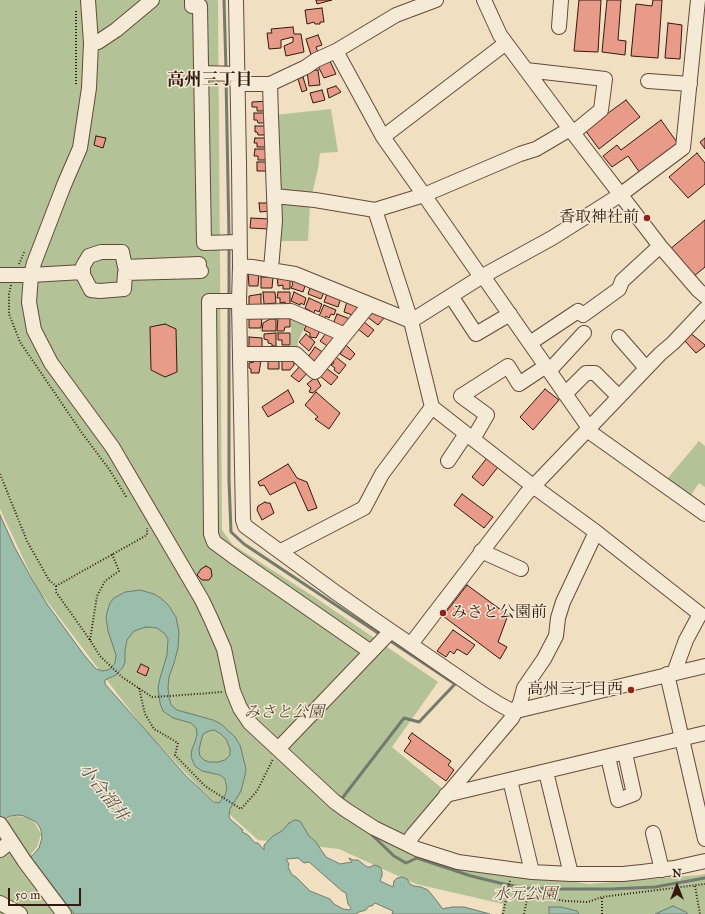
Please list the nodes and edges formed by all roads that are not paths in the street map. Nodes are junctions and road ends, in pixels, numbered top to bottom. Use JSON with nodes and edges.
{"nodes":[{"id":1,"x":152,"y":0,"type":"edge"},
{"id":2,"x":192,"y":0,"type":"edge"},
{"id":3,"x":236,"y":0,"type":"edge"},
{"id":4,"x":436,"y":0,"type":"edge"},
{"id":5,"x":484,"y":0,"type":"edge"},
{"id":6,"x":562,"y":0,"type":"edge"},
{"id":7,"x":698,"y":0,"type":"edge"},
{"id":8,"x":82,"y":3,"type":"edge"},
{"id":9,"x":559,"y":27,"type":"dead end"},
{"id":10,"x":90,"y":43,"type":"junction"},
{"id":11,"x":506,"y":43,"type":"junction"},
{"id":12,"x":336,"y":51,"type":"junction"},
{"id":13,"x":526,"y":70,"type":"junction"},
{"id":14,"x":200,"y":73,"type":"junction"},
{"id":15,"x":237,"y":79,"type":"junction"},
{"id":16,"x":648,"y":81,"type":"dead end"},
{"id":17,"x":270,"y":84,"type":"junction"},
{"id":18,"x":690,"y":84,"type":"junction"},
{"id":19,"x":571,"y":131,"type":"junction"},
{"id":20,"x":383,"y":137,"type":"junction"},
{"id":21,"x":424,"y":195,"type":"junction"},
{"id":22,"x":620,"y":195,"type":"junction"},
{"id":23,"x":274,"y":196,"type":"junction"},
{"id":24,"x":375,"y":210,"type":"junction"},
{"id":25,"x":239,"y":242,"type":"junction"},
{"id":26,"x":660,"y":246,"type":"junction"},
{"id":27,"x":240,"y":266,"type":"junction"},
{"id":28,"x":271,"y":269,"type":"junction"},
{"id":29,"x":83,"y":272,"type":"junction"},
{"id":30,"x":7,"y":274,"type":"edge"},
{"id":31,"x":31,"y":275,"type":"junction"},
{"id":32,"x":482,"y":276,"type":"junction"},
{"id":33,"x":451,"y":296,"type":"junction"},
{"id":34,"x":705,"y":296,"type":"edge"},
{"id":35,"x":369,"y":305,"type":"junction"},
{"id":36,"x":239,"y":307,"type":"junction"},
{"id":37,"x":705,"y":309,"type":"edge"},
{"id":38,"x":510,"y":314,"type":"junction"},
{"id":39,"x":411,"y":321,"type":"junction"},
{"id":40,"x":584,"y":333,"type":"dead end"},
{"id":41,"x":344,"y":335,"type":"junction"},
{"id":42,"x":619,"y":337,"type":"dead end"},
{"id":43,"x":530,"y":343,"type":"junction"},
{"id":44,"x":240,"y":354,"type":"junction"},
{"id":45,"x":547,"y":368,"type":"junction"},
{"id":46,"x":646,"y":368,"type":"junction"},
{"id":47,"x":565,"y":394,"type":"junction"},
{"id":48,"x":619,"y":397,"type":"junction"},
{"id":49,"x":432,"y":407,"type":"junction"},
{"id":50,"x":588,"y":429,"type":"junction"},
{"id":51,"x":470,"y":436,"type":"junction"},
{"id":52,"x":448,"y":461,"type":"dead end"},
{"id":53,"x":533,"y":486,"type":"junction"},
{"id":54,"x":705,"y":514,"type":"edge"},
{"id":55,"x":596,"y":532,"type":"junction"},
{"id":56,"x":281,"y":552,"type":"junction"},
{"id":57,"x":481,"y":552,"type":"junction"},
{"id":58,"x":520,"y":569,"type":"dead end"},
{"id":59,"x":702,"y":609,"type":"edge"},
{"id":60,"x":391,"y":631,"type":"junction"},
{"id":61,"x":411,"y":644,"type":"junction"},
{"id":62,"x":371,"y":652,"type":"junction"},
{"id":63,"x":705,"y":666,"type":"edge"},
{"id":64,"x":671,"y":674,"type":"junction"},
{"id":65,"x":516,"y":711,"type":"junction"},
{"id":66,"x":705,"y":733,"type":"edge"},
{"id":67,"x":682,"y":739,"type":"junction"},
{"id":68,"x":278,"y":750,"type":"junction"},
{"id":69,"x":625,"y":753,"type":"junction"},
{"id":70,"x":608,"y":757,"type":"junction"},
{"id":71,"x":546,"y":772,"type":"junction"},
{"id":72,"x":510,"y":780,"type":"junction"},
{"id":73,"x":446,"y":795,"type":"junction"},
{"id":74,"x":0,"y":824,"type":"edge"},
{"id":75,"x":653,"y":833,"type":"dead end"},
{"id":76,"x":705,"y":839,"type":"edge"},
{"id":77,"x":11,"y":841,"type":"junction"},
{"id":78,"x":407,"y":844,"type":"junction"},
{"id":79,"x":0,"y":850,"type":"edge"},
{"id":80,"x":705,"y":861,"type":"edge"},
{"id":81,"x":662,"y":870,"type":"junction"},
{"id":82,"x":532,"y":872,"type":"junction"},
{"id":83,"x":571,"y":874,"type":"junction"},
{"id":84,"x":0,"y":903,"type":"edge"},
{"id":85,"x":20,"y":914,"type":"edge"},
{"id":86,"x":64,"y":914,"type":"edge"}],
"edges":[{"from":1,"to":10,"type":"street"},
{"from":2,"to":14,"type":"street"},
{"from":3,"to":15,"type":"street"},
{"from":4,"to":12,"type":"street"},
{"from":5,"to":11,"type":"street"},
{"from":6,"to":9,"type":"street"},
{"from":7,"to":18,"type":"street"},
{"from":8,"to":10,"type":"street"},
{"from":10,"to":31,"type":"street"},
{"from":11,"to":13,"type":"street"},
{"from":11,"to":20,"type":"street"},
{"from":12,"to":17,"type":"street"},
{"from":12,"to":20,"type":"street"},
{"from":13,"to":19,"type":"street"},
{"from":13,"to":19,"type":"street"},
{"from":14,"to":15,"type":"street"},
{"from":14,"to":25,"type":"street"},
{"from":15,"to":17,"type":"street"},
{"from":15,"to":25,"type":"street"},
{"from":16,"to":18,"type":"street"},
{"from":17,"to":23,"type":"street"},
{"from":18,"to":22,"type":"street"},
{"from":19,"to":21,"type":"street"},
{"from":19,"to":22,"type":"street"},
{"from":20,"to":21,"type":"street"},
{"from":21,"to":24,"type":"street"},
{"from":21,"to":32,"type":"street"},
{"from":22,"to":26,"type":"street"},
{"from":22,"to":32,"type":"street"},
{"from":23,"to":24,"type":"street"},
{"from":23,"to":28,"type":"street"},
{"from":24,"to":39,"type":"street"},
{"from":25,"to":27,"type":"street"},
{"from":26,"to":34,"type":"street"},
{"from":26,"to":43,"type":"street"},
{"from":27,"to":28,"type":"street"},
{"from":27,"to":36,"type":"street"},
{"from":28,"to":35,"type":"street"},
{"from":29,"to":29,"type":"street"},
{"from":29,"to":31,"type":"street"},
{"from":30,"to":31,"type":"street"},
{"from":31,"to":68,"type":"street"},
{"from":32,"to":33,"type":"street"},
{"from":32,"to":38,"type":"street"},
{"from":33,"to":38,"type":"street"},
{"from":33,"to":39,"type":"street"},
{"from":35,"to":39,"type":"street"},
{"from":35,"to":41,"type":"street"},
{"from":36,"to":41,"type":"street"},
{"from":36,"to":44,"type":"street"},
{"from":36,"to":62,"type":"street"},
{"from":37,"to":46,"type":"street"},
{"from":38,"to":43,"type":"street"},
{"from":39,"to":49,"type":"street"},
{"from":40,"to":45,"type":"street"},
{"from":41,"to":44,"type":"street"},
{"from":42,"to":46,"type":"street"},
{"from":43,"to":45,"type":"street"},
{"from":44,"to":56,"type":"street"},
{"from":45,"to":47,"type":"street"},
{"from":45,"to":51,"type":"street"},
{"from":46,"to":48,"type":"street"},
{"from":47,"to":48,"type":"street"},
{"from":47,"to":50,"type":"street"},
{"from":48,"to":50,"type":"street"},
{"from":49,"to":51,"type":"street"},
{"from":49,"to":56,"type":"street"},
{"from":50,"to":53,"type":"street"},
{"from":50,"to":54,"type":"street"},
{"from":51,"to":52,"type":"street"},
{"from":51,"to":53,"type":"street"},
{"from":53,"to":55,"type":"street"},
{"from":53,"to":57,"type":"street"},
{"from":55,"to":59,"type":"street"},
{"from":55,"to":65,"type":"street"},
{"from":56,"to":60,"type":"street"},
{"from":57,"to":58,"type":"street"},
{"from":57,"to":61,"type":"street"},
{"from":59,"to":64,"type":"street"},
{"from":60,"to":61,"type":"street"},
{"from":60,"to":62,"type":"street"},
{"from":61,"to":65,"type":"street"},
{"from":62,"to":68,"type":"street"},
{"from":63,"to":64,"type":"street"},
{"from":64,"to":65,"type":"street"},
{"from":64,"to":67,"type":"street"},
{"from":65,"to":73,"type":"street"},
{"from":66,"to":67,"type":"street"},
{"from":67,"to":69,"type":"street"},
{"from":67,"to":76,"type":"street"},
{"from":68,"to":78,"type":"street"},
{"from":69,"to":70,"type":"street"},
{"from":69,"to":70,"type":"street"},
{"from":70,"to":71,"type":"street"},
{"from":71,"to":72,"type":"street"},
{"from":71,"to":83,"type":"street"},
{"from":72,"to":73,"type":"street"},
{"from":72,"to":82,"type":"street"},
{"from":73,"to":78,"type":"street"},
{"from":74,"to":77,"type":"street"},
{"from":75,"to":81,"type":"street"},
{"from":77,"to":79,"type":"street"},
{"from":77,"to":86,"type":"street"},
{"from":78,"to":82,"type":"street"},
{"from":80,"to":81,"type":"street"},
{"from":81,"to":83,"type":"street"},
{"from":82,"to":83,"type":"street"},
{"from":84,"to":85,"type":"street"}]}
